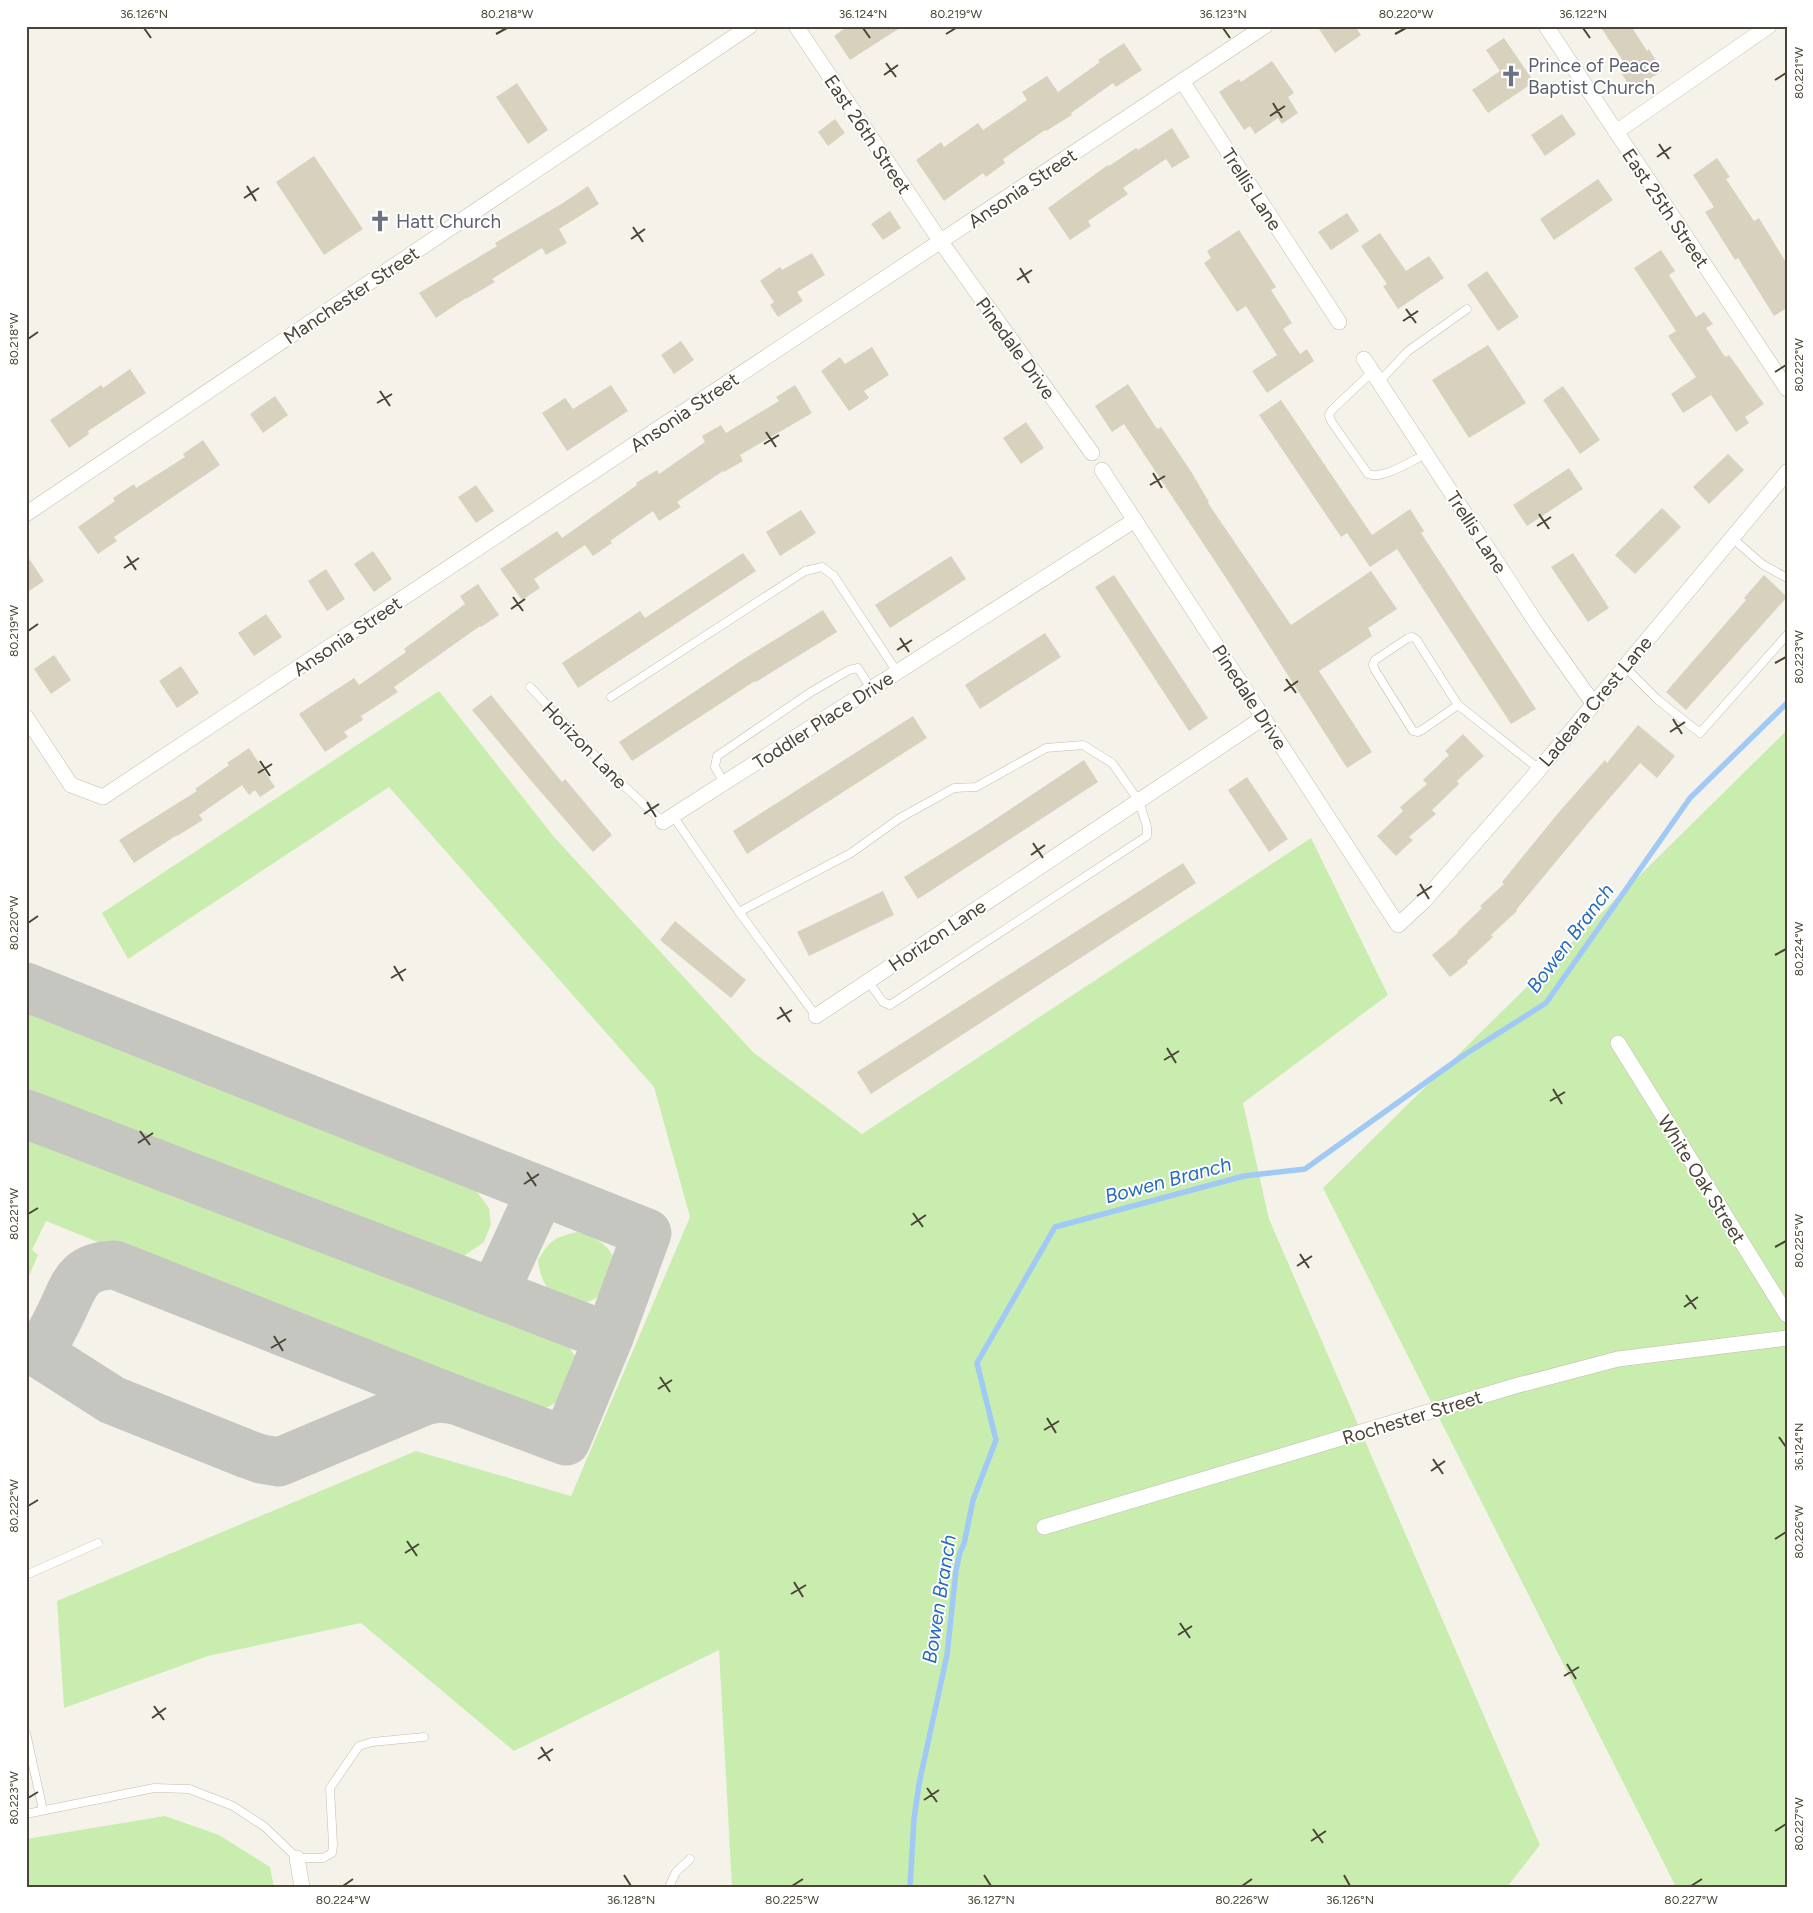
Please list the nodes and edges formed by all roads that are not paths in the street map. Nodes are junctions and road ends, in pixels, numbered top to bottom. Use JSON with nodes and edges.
{"nodes":[{"id":1,"x":750,"y":26,"type":"edge"},
{"id":2,"x":796,"y":26,"type":"edge"},
{"id":3,"x":1265,"y":26,"type":"edge"},
{"id":4,"x":1546,"y":26,"type":"edge"},
{"id":5,"x":1769,"y":26,"type":"edge"},
{"id":6,"x":1182,"y":81,"type":"junction"},
{"id":7,"x":1616,"y":132,"type":"junction"},
{"id":8,"x":941,"y":242,"type":"junction"},
{"id":9,"x":1467,"y":309,"type":"dead end"},
{"id":10,"x":1339,"y":322,"type":"dead end"},
{"id":11,"x":1364,"y":359,"type":"dead end"},
{"id":12,"x":1376,"y":377,"type":"junction"},
{"id":13,"x":1787,"y":389,"type":"edge"},
{"id":14,"x":1092,"y":453,"type":"dead end"},
{"id":15,"x":1426,"y":454,"type":"junction"},
{"id":16,"x":1102,"y":470,"type":"dead end"},
{"id":17,"x":1787,"y":472,"type":"edge"},
{"id":18,"x":26,"y":514,"type":"edge"},
{"id":19,"x":1135,"y":520,"type":"junction"},
{"id":20,"x":1732,"y":538,"type":"junction"},
{"id":21,"x":1787,"y":578,"type":"edge"},
{"id":22,"x":1787,"y":635,"type":"edge"},
{"id":23,"x":1624,"y":666,"type":"junction"},
{"id":24,"x":897,"y":672,"type":"junction"},
{"id":25,"x":530,"y":687,"type":"dead end"},
{"id":26,"x":871,"y":689,"type":"junction"},
{"id":27,"x":611,"y":697,"type":"dead end"},
{"id":28,"x":1593,"y":703,"type":"junction"},
{"id":29,"x":1458,"y":706,"type":"junction"},
{"id":30,"x":26,"y":717,"type":"edge"},
{"id":31,"x":1263,"y":718,"type":"junction"},
{"id":32,"x":1539,"y":769,"type":"junction"},
{"id":33,"x":724,"y":783,"type":"junction"},
{"id":34,"x":1139,"y":801,"type":"junction"},
{"id":35,"x":668,"y":819,"type":"junction"},
{"id":36,"x":740,"y":912,"type":"junction"},
{"id":37,"x":1398,"y":926,"type":"joint"},
{"id":38,"x":868,"y":981,"type":"junction"},
{"id":39,"x":816,"y":1016,"type":"joint"},
{"id":40,"x":1618,"y":1043,"type":"dead end"},
{"id":41,"x":1787,"y":1315,"type":"edge"},
{"id":42,"x":1787,"y":1338,"type":"edge"},
{"id":43,"x":1044,"y":1527,"type":"dead end"},
{"id":44,"x":98,"y":1544,"type":"dead end"},
{"id":45,"x":26,"y":1575,"type":"edge"},
{"id":46,"x":26,"y":1733,"type":"edge"},
{"id":47,"x":424,"y":1737,"type":"dead end"},
{"id":48,"x":42,"y":1810,"type":"junction"},
{"id":49,"x":26,"y":1814,"type":"edge"},
{"id":50,"x":298,"y":1858,"type":"junction"},
{"id":51,"x":690,"y":1859,"type":"dead end"},
{"id":52,"x":302,"y":1887,"type":"edge"},
{"id":53,"x":669,"y":1887,"type":"edge"}],
"edges":[{"from":1,"to":18,"type":"street","name":"Manchester Street"},
{"from":2,"to":8,"type":"street","name":"East 26th Street"},
{"from":3,"to":6,"type":"street","name":"Ansonia Street"},
{"from":4,"to":7,"type":"street","name":"East 25th Street"},
{"from":5,"to":7,"type":"street"},
{"from":6,"to":8,"type":"street","name":"Ansonia Street"},
{"from":6,"to":10,"type":"street","name":"Trellis Lane"},
{"from":7,"to":13,"type":"street","name":"East 25th Street"},
{"from":8,"to":14,"type":"street","name":"Pinedale Drive"},
{"from":8,"to":30,"type":"street","name":"Ansonia Street"},
{"from":9,"to":12,"type":"lane"},
{"from":11,"to":12,"type":"street","name":"Trellis Lane"},
{"from":12,"to":15,"type":"street","name":"Trellis Lane"},
{"from":12,"to":15,"type":"lane"},
{"from":15,"to":28,"type":"street","name":"Trellis Lane"},
{"from":16,"to":19,"type":"street","name":"Pinedale Drive"},
{"from":17,"to":20,"type":"street","name":"Ladeara Crest Lane"},
{"from":19,"to":24,"type":"street","name":"Toddler Place Drive"},
{"from":19,"to":31,"type":"street","name":"Pinedale Drive"},
{"from":20,"to":21,"type":"lane"},
{"from":20,"to":23,"type":"street","name":"Ladeara Crest Lane"},
{"from":22,"to":23,"type":"lane"},
{"from":23,"to":28,"type":"street","name":"Ladeara Crest Lane"},
{"from":24,"to":26,"type":"street","name":"Toddler Place Drive"},
{"from":24,"to":27,"type":"lane"},
{"from":25,"to":35,"type":"lane","name":"Horizon Lane"},
{"from":26,"to":33,"type":"street","name":"Toddler Place Drive"},
{"from":26,"to":33,"type":"lane"},
{"from":28,"to":32,"type":"street","name":"Ladeara Crest Lane"},
{"from":29,"to":29,"type":"lane"},
{"from":29,"to":32,"type":"lane"},
{"from":31,"to":34,"type":"street","name":"Horizon Lane"},
{"from":31,"to":37,"type":"street","name":"Pinedale Drive"},
{"from":32,"to":37,"type":"street","name":"Ladeara Crest Lane"},
{"from":33,"to":35,"type":"street","name":"Toddler Place Drive"},
{"from":34,"to":36,"type":"lane"},
{"from":34,"to":38,"type":"street","name":"Horizon Lane"},
{"from":34,"to":38,"type":"lane"},
{"from":35,"to":36,"type":"lane","name":"Horizon Lane"},
{"from":36,"to":39,"type":"lane","name":"Horizon Lane"},
{"from":38,"to":39,"type":"street","name":"Horizon Lane"},
{"from":40,"to":41,"type":"street","name":"White Oak Street"},
{"from":42,"to":43,"type":"street","name":"Rochester Street"},
{"from":44,"to":45,"type":"lane"},
{"from":46,"to":48,"type":"lane"},
{"from":47,"to":50,"type":"lane"},
{"from":48,"to":49,"type":"lane"},
{"from":48,"to":50,"type":"lane"},
{"from":50,"to":52,"type":"street"},
{"from":51,"to":53,"type":"lane"}]}
